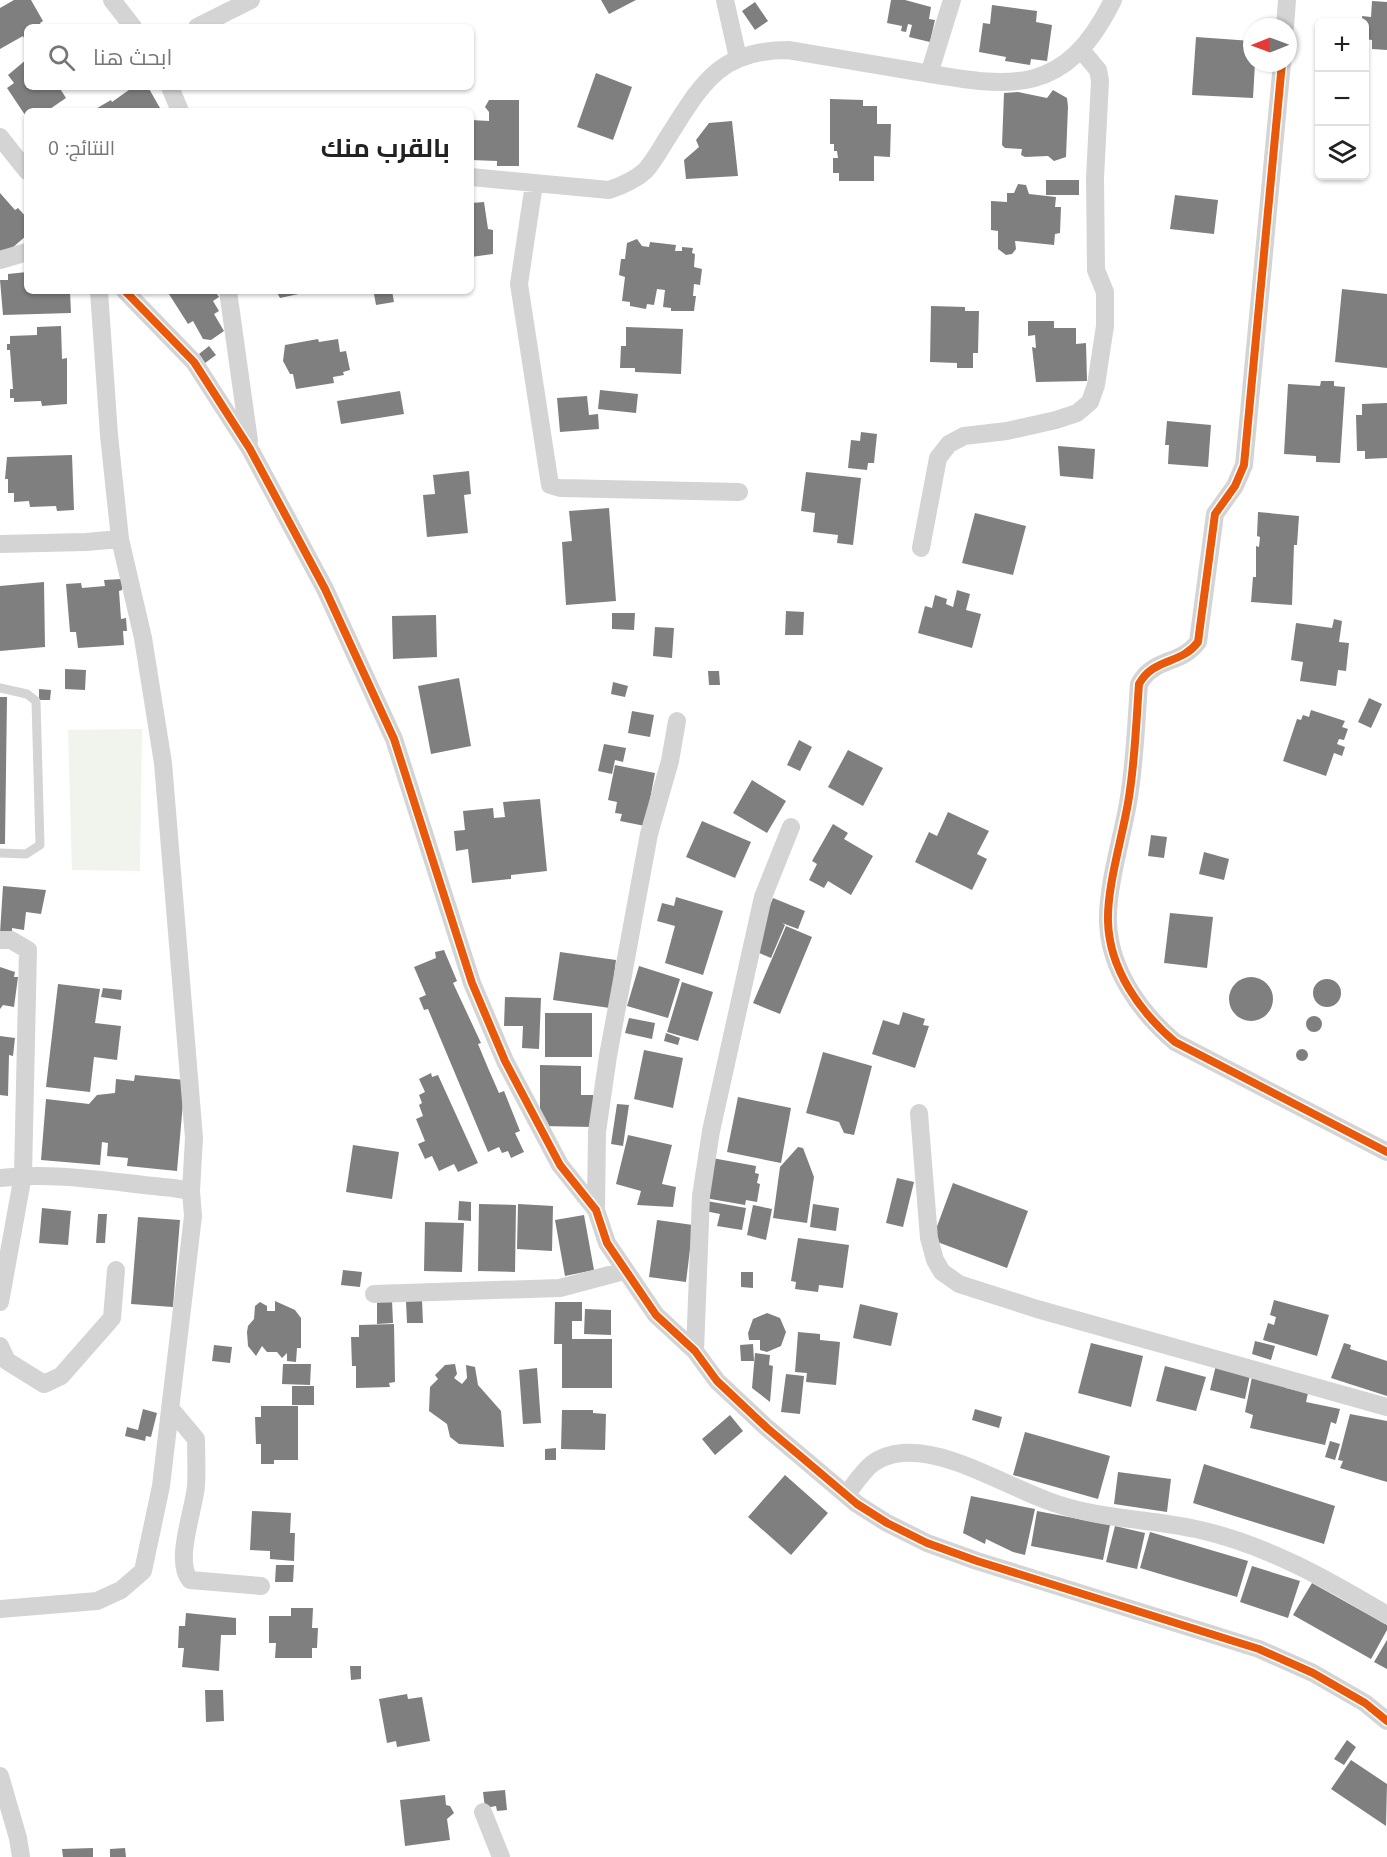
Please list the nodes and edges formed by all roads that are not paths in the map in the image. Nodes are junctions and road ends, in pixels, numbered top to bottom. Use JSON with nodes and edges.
{"nodes":[{"id":1,"x":112,"y":0,"type":"edge"},
{"id":2,"x":251,"y":0,"type":"edge"},
{"id":3,"x":725,"y":0,"type":"edge"},
{"id":4,"x":952,"y":0,"type":"edge"},
{"id":5,"x":1113,"y":0,"type":"edge"},
{"id":6,"x":1287,"y":0,"type":"edge"},
{"id":7,"x":1286,"y":18,"type":"edge"},
{"id":8,"x":131,"y":24,"type":"edge"},
{"id":9,"x":204,"y":24,"type":"edge"},
{"id":10,"x":1082,"y":51,"type":"junction"},
{"id":11,"x":738,"y":58,"type":"junction"},
{"id":12,"x":1281,"y":72,"type":"edge"},
{"id":13,"x":929,"y":74,"type":"junction"},
{"id":14,"x":171,"y":90,"type":"edge"},
{"id":15,"x":179,"y":108,"type":"edge"},
{"id":16,"x":0,"y":137,"type":"edge"},
{"id":17,"x":24,"y":167,"type":"edge"},
{"id":18,"x":474,"y":177,"type":"edge"},
{"id":19,"x":534,"y":184,"type":"junction"},
{"id":20,"x":24,"y":253,"type":"edge"},
{"id":21,"x":0,"y":260,"type":"edge"},
{"id":22,"x":99,"y":294,"type":"edge"},
{"id":23,"x":128,"y":294,"type":"edge"},
{"id":24,"x":228,"y":294,"type":"edge"},
{"id":25,"x":250,"y":449,"type":"junction"},
{"id":26,"x":739,"y":492,"type":"dead end"},
{"id":27,"x":120,"y":539,"type":"junction"},
{"id":28,"x":0,"y":544,"type":"edge"},
{"id":29,"x":921,"y":548,"type":"dead end"},
{"id":30,"x":0,"y":688,"type":"edge"},
{"id":31,"x":677,"y":721,"type":"dead end"},
{"id":32,"x":791,"y":827,"type":"dead end"},
{"id":33,"x":0,"y":853,"type":"edge"},
{"id":34,"x":0,"y":940,"type":"edge"},
{"id":35,"x":919,"y":1113,"type":"dead end"},
{"id":36,"x":1387,"y":1152,"type":"edge"},
{"id":37,"x":22,"y":1175,"type":"junction"},
{"id":38,"x":0,"y":1178,"type":"edge"},
{"id":39,"x":191,"y":1191,"type":"junction"},
{"id":40,"x":596,"y":1210,"type":"junction"},
{"id":41,"x":116,"y":1270,"type":"dead end"},
{"id":42,"x":624,"y":1271,"type":"junction"},
{"id":43,"x":374,"y":1294,"type":"dead end"},
{"id":44,"x":0,"y":1302,"type":"edge"},
{"id":45,"x":0,"y":1346,"type":"edge"},
{"id":46,"x":695,"y":1351,"type":"junction"},
{"id":47,"x":1387,"y":1407,"type":"edge"},
{"id":48,"x":170,"y":1408,"type":"junction"},
{"id":49,"x":846,"y":1495,"type":"junction"},
{"id":50,"x":261,"y":1586,"type":"dead end"},
{"id":51,"x":0,"y":1609,"type":"edge"},
{"id":52,"x":1387,"y":1615,"type":"edge"},
{"id":53,"x":1387,"y":1721,"type":"edge"},
{"id":54,"x":0,"y":1776,"type":"edge"},
{"id":55,"x":483,"y":1812,"type":"dead end"},
{"id":56,"x":21,"y":1857,"type":"edge"},
{"id":57,"x":501,"y":1857,"type":"edge"}],
"edges":[{"from":1,"to":8,"type":"street"},
{"from":2,"to":9,"type":"street"},
{"from":3,"to":11,"type":"street"},
{"from":4,"to":13,"type":"street"},
{"from":5,"to":10,"type":"street"},
{"from":6,"to":7,"type":"street"},
{"from":10,"to":13,"type":"street"},
{"from":10,"to":29,"type":"street"},
{"from":11,"to":13,"type":"street"},
{"from":11,"to":19,"type":"street"},
{"from":12,"to":36,"type":"street"},
{"from":14,"to":15,"type":"street"},
{"from":16,"to":17,"type":"street"},
{"from":18,"to":19,"type":"street"},
{"from":19,"to":26,"type":"street"},
{"from":20,"to":21,"type":"street"},
{"from":22,"to":27,"type":"street"},
{"from":23,"to":25,"type":"street"},
{"from":24,"to":25,"type":"street"},
{"from":25,"to":40,"type":"street"},
{"from":27,"to":28,"type":"street"},
{"from":27,"to":39,"type":"street"},
{"from":30,"to":33,"type":"lane"},
{"from":31,"to":40,"type":"street"},
{"from":32,"to":46,"type":"street"},
{"from":34,"to":37,"type":"street"},
{"from":35,"to":47,"type":"street"},
{"from":37,"to":38,"type":"street"},
{"from":37,"to":39,"type":"street"},
{"from":37,"to":44,"type":"street"},
{"from":39,"to":48,"type":"street"},
{"from":40,"to":42,"type":"street"},
{"from":41,"to":45,"type":"street"},
{"from":42,"to":43,"type":"street"},
{"from":42,"to":46,"type":"street"},
{"from":46,"to":49,"type":"street"},
{"from":48,"to":50,"type":"street"},
{"from":48,"to":51,"type":"street"},
{"from":49,"to":52,"type":"street"},
{"from":49,"to":53,"type":"street"},
{"from":54,"to":56,"type":"street"},
{"from":55,"to":57,"type":"street"}]}
